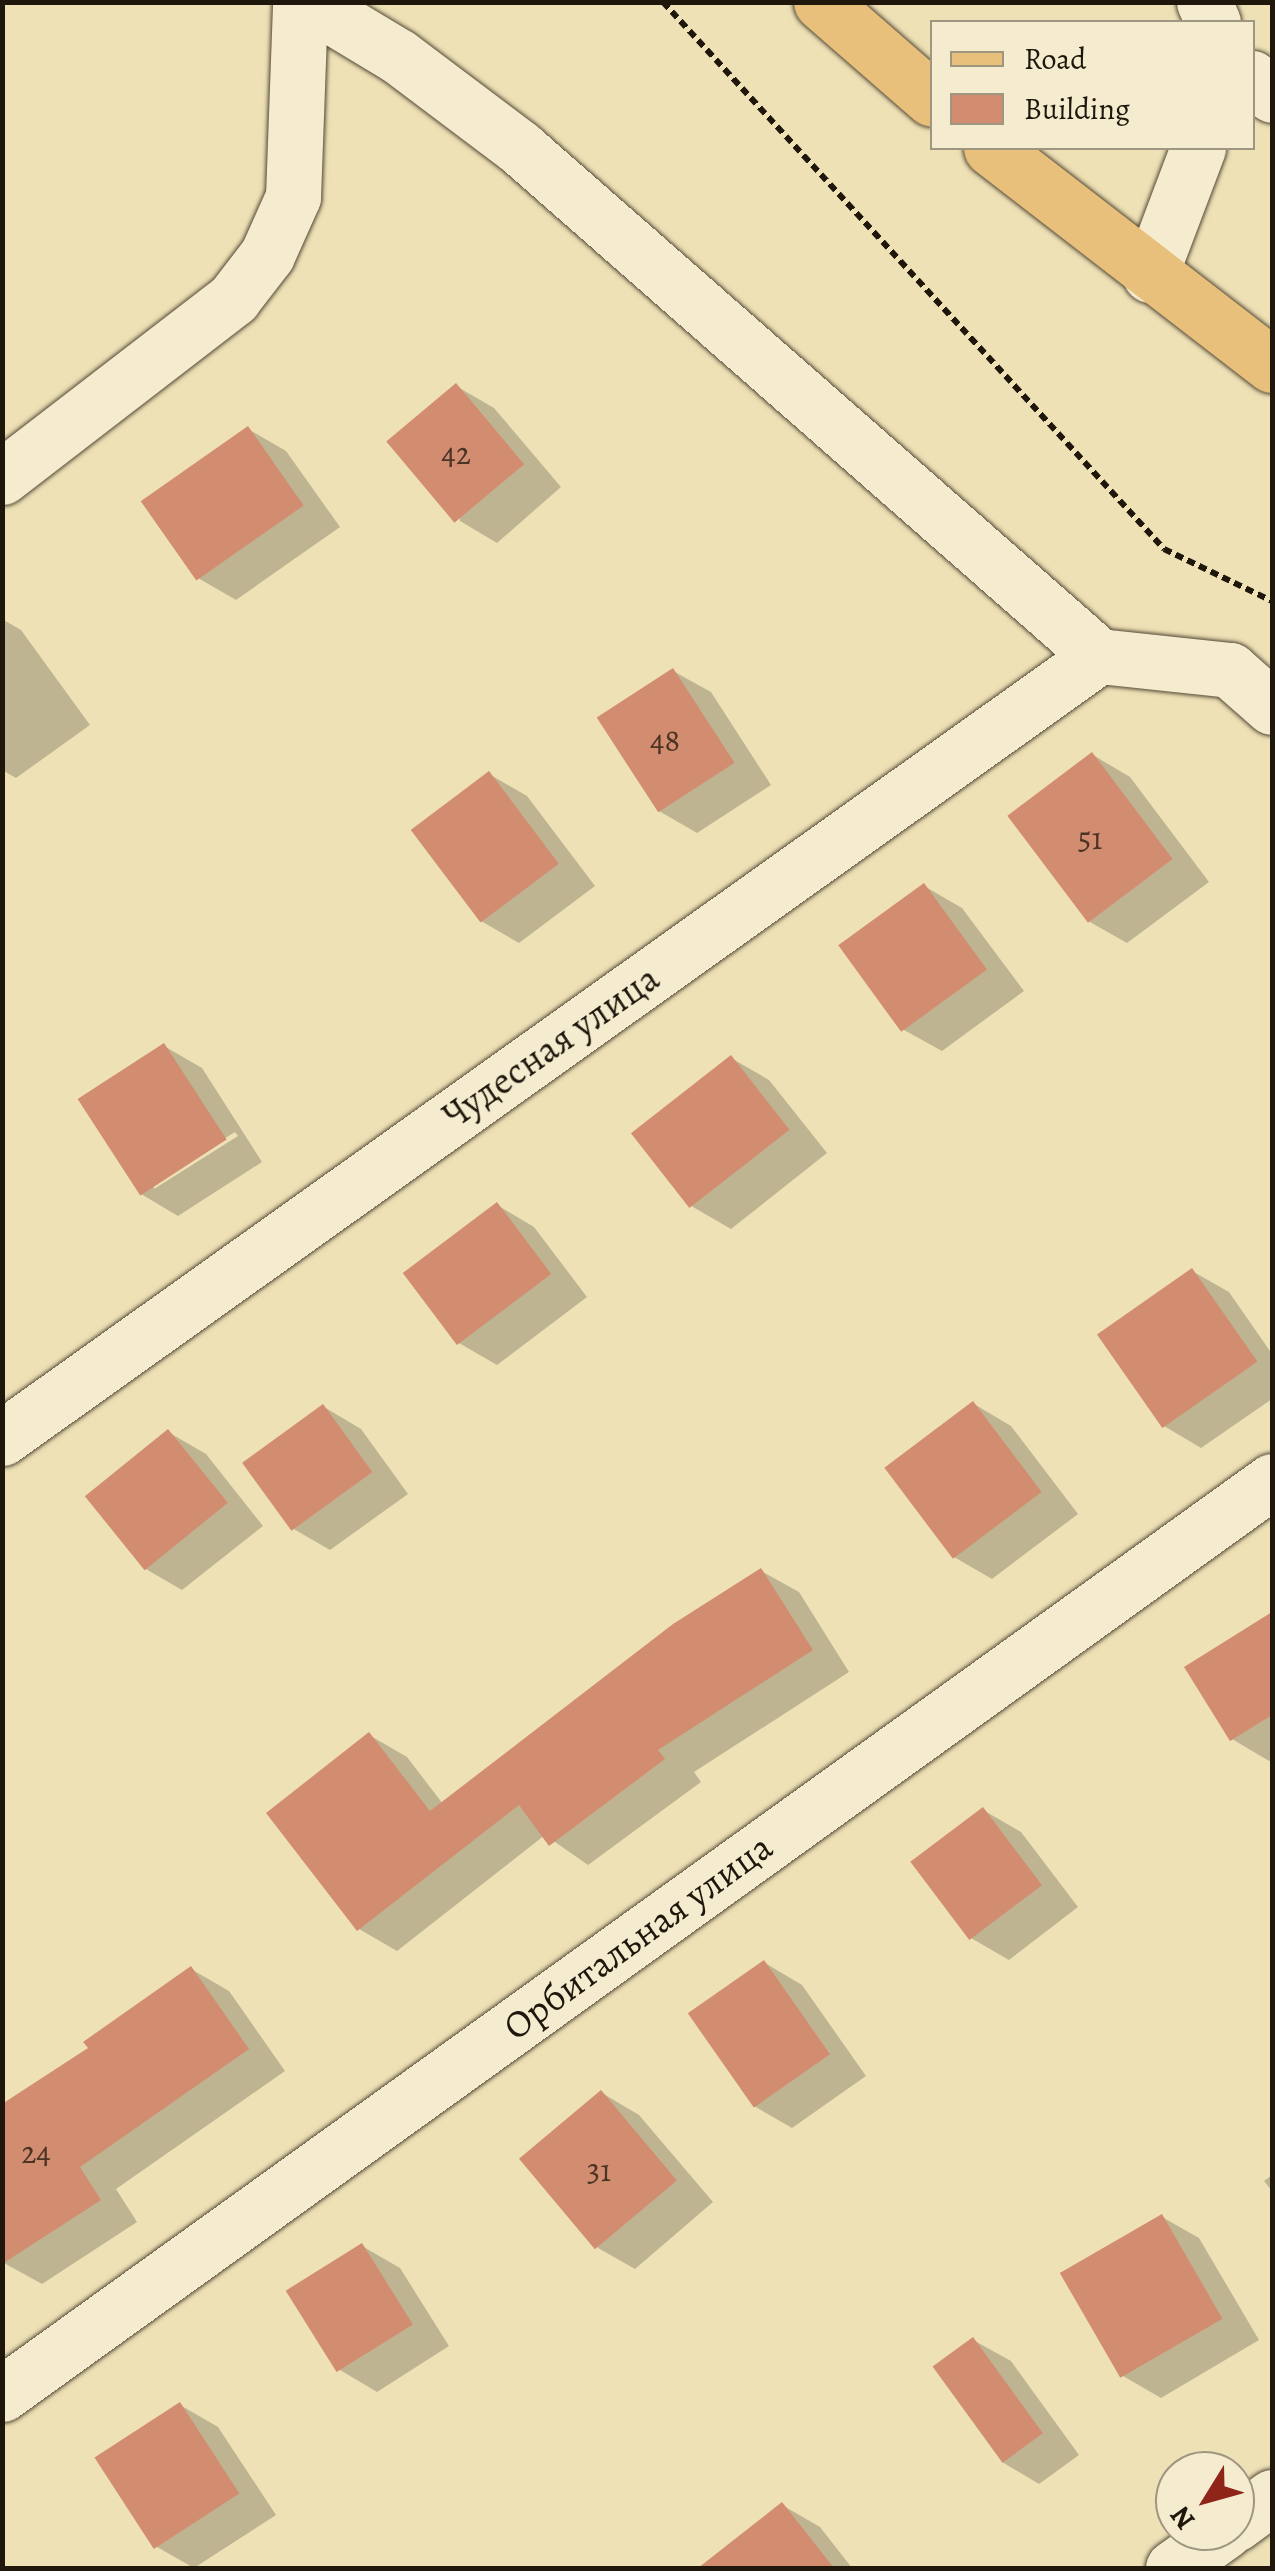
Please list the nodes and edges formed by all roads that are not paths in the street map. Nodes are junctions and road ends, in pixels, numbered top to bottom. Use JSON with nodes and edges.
{"nodes":[{"id":1,"x":300,"y":2,"type":"edge"},
{"id":2,"x":308,"y":2,"type":"edge"},
{"id":3,"x":820,"y":2,"type":"edge"},
{"id":4,"x":930,"y":97,"type":"edge"},
{"id":5,"x":994,"y":150,"type":"edge"},
{"id":6,"x":1197,"y":150,"type":"edge"},
{"id":7,"x":1150,"y":275,"type":"junction"},
{"id":8,"x":1272,"y":366,"type":"edge"},
{"id":9,"x":2,"y":478,"type":"edge"},
{"id":10,"x":1100,"y":656,"type":"junction"},
{"id":11,"x":1251,"y":666,"type":"edge"},
{"id":12,"x":1272,"y":707,"type":"edge"},
{"id":13,"x":2,"y":1438,"type":"edge"},
{"id":14,"x":1272,"y":1481,"type":"edge"},
{"id":15,"x":2,"y":2394,"type":"edge"},
{"id":16,"x":1197,"y":2551,"type":"edge"},
{"id":17,"x":1173,"y":2568,"type":"edge"}],
"edges":[{"from":1,"to":9,"type":"street"},
{"from":2,"to":10,"type":"street"},
{"from":3,"to":4,"type":"main road"},
{"from":5,"to":7,"type":"main road"},
{"from":6,"to":7,"type":"street"},
{"from":7,"to":8,"type":"main road"},
{"from":10,"to":11,"type":"street"},
{"from":10,"to":13,"type":"street","name":"Чудесная улица"},
{"from":11,"to":12,"type":"street"},
{"from":14,"to":15,"type":"street","name":"Орбитальная улица"},
{"from":16,"to":17,"type":"street"}]}
